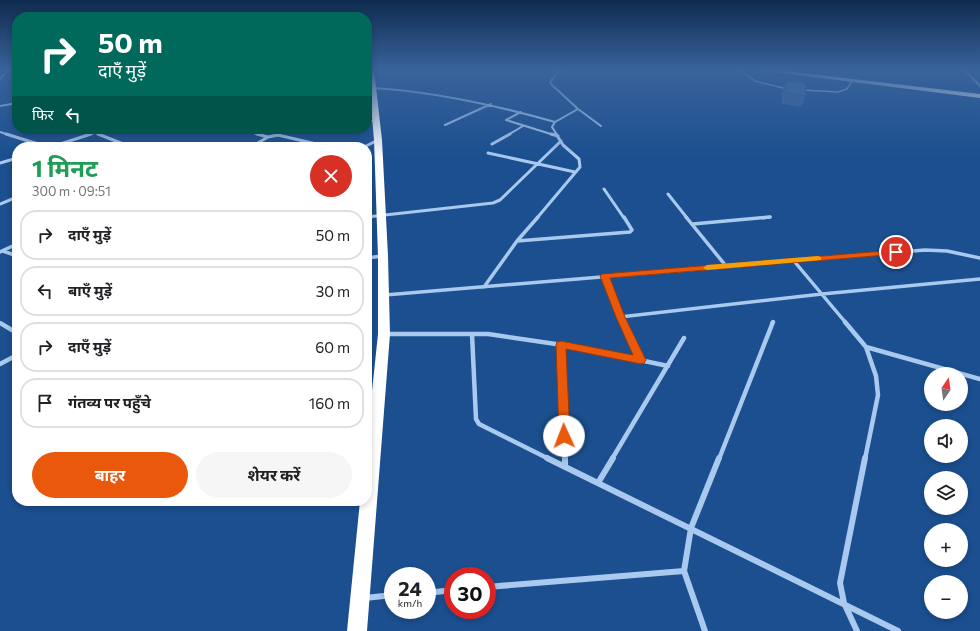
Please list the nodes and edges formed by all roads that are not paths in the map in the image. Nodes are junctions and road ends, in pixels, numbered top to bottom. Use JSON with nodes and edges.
{"nodes":[{"id":1,"x":373,"y":98,"type":"edge"},
{"id":2,"x":459,"y":98,"type":"edge"},
{"id":3,"x":567,"y":98,"type":"edge"},
{"id":4,"x":12,"y":104,"type":"edge"},
{"id":5,"x":491,"y":104,"type":"junction"},
{"id":6,"x":0,"y":106,"type":"edge"},
{"id":7,"x":578,"y":109,"type":"junction"},
{"id":8,"x":521,"y":112,"type":"junction"},
{"id":9,"x":372,"y":121,"type":"edge"},
{"id":10,"x":555,"y":122,"type":"junction"},
{"id":11,"x":445,"y":125,"type":"dead end"},
{"id":12,"x":523,"y":126,"type":"junction"},
{"id":13,"x":601,"y":126,"type":"dead end"},
{"id":14,"x":0,"y":132,"type":"edge"},
{"id":15,"x":6,"y":134,"type":"junction"},
{"id":16,"x":88,"y":134,"type":"edge"},
{"id":17,"x":99,"y":134,"type":"edge"},
{"id":18,"x":258,"y":134,"type":"edge"},
{"id":19,"x":278,"y":134,"type":"edge"},
{"id":20,"x":278,"y":134,"type":"edge"},
{"id":21,"x":0,"y":136,"type":"edge"},
{"id":22,"x":558,"y":136,"type":"junction"},
{"id":23,"x":268,"y":137,"type":"junction"},
{"id":24,"x":378,"y":140,"type":"junction"},
{"id":25,"x":561,"y":141,"type":"junction"},
{"id":26,"x":32,"y":142,"type":"edge"},
{"id":27,"x":65,"y":142,"type":"edge"},
{"id":28,"x":119,"y":142,"type":"edge"},
{"id":29,"x":260,"y":142,"type":"edge"},
{"id":30,"x":309,"y":142,"type":"edge"},
{"id":31,"x":372,"y":143,"type":"edge"},
{"id":32,"x":492,"y":144,"type":"dead end"},
{"id":33,"x":488,"y":153,"type":"dead end"},
{"id":34,"x":12,"y":159,"type":"edge"},
{"id":35,"x":0,"y":163,"type":"edge"},
{"id":36,"x":537,"y":164,"type":"junction"},
{"id":37,"x":575,"y":172,"type":"junction"},
{"id":38,"x":604,"y":189,"type":"dead end"},
{"id":39,"x":668,"y":194,"type":"dead end"},
{"id":40,"x":12,"y":199,"type":"edge"},
{"id":41,"x":0,"y":204,"type":"edge"},
{"id":42,"x":381,"y":215,"type":"junction"},
{"id":43,"x":372,"y":216,"type":"edge"},
{"id":44,"x":770,"y":217,"type":"dead end"},
{"id":45,"x":693,"y":224,"type":"junction"},
{"id":46,"x":517,"y":242,"type":"junction"},
{"id":47,"x":12,"y":246,"type":"edge"},
{"id":48,"x":1,"y":251,"type":"edge"},
{"id":49,"x":12,"y":254,"type":"edge"},
{"id":50,"x":383,"y":256,"type":"junction"},
{"id":51,"x":372,"y":257,"type":"edge"},
{"id":52,"x":980,"y":258,"type":"edge"},
{"id":53,"x":794,"y":261,"type":"junction"},
{"id":54,"x":726,"y":266,"type":"junction"},
{"id":55,"x":604,"y":276,"type":"junction"},
{"id":56,"x":980,"y":279,"type":"edge"},
{"id":57,"x":484,"y":287,"type":"junction"},
{"id":58,"x":822,"y":294,"type":"junction"},
{"id":59,"x":384,"y":296,"type":"junction"},
{"id":60,"x":620,"y":317,"type":"junction"},
{"id":61,"x":773,"y":322,"type":"dead end"},
{"id":62,"x":0,"y":323,"type":"edge"},
{"id":63,"x":12,"y":330,"type":"edge"},
{"id":64,"x":384,"y":334,"type":"junction"},
{"id":65,"x":472,"y":334,"type":"junction"},
{"id":66,"x":684,"y":338,"type":"dead end"},
{"id":67,"x":561,"y":345,"type":"junction"},
{"id":68,"x":866,"y":347,"type":"junction"},
{"id":69,"x":12,"y":357,"type":"edge"},
{"id":70,"x":641,"y":360,"type":"junction"},
{"id":71,"x":0,"y":364,"type":"edge"},
{"id":72,"x":668,"y":366,"type":"junction"},
{"id":73,"x":980,"y":379,"type":"edge"},
{"id":74,"x":565,"y":467,"type":"junction"},
{"id":75,"x":372,"y":472,"type":"edge"},
{"id":76,"x":598,"y":483,"type":"junction"},
{"id":77,"x":369,"y":506,"type":"edge"},
{"id":78,"x":690,"y":528,"type":"junction"},
{"id":79,"x":684,"y":571,"type":"junction"},
{"id":80,"x":496,"y":587,"type":"edge"},
{"id":81,"x":384,"y":597,"type":"edge"},
{"id":82,"x":361,"y":598,"type":"junction"},
{"id":83,"x":844,"y":603,"type":"junction"},
{"id":84,"x":357,"y":631,"type":"edge"},
{"id":85,"x":705,"y":631,"type":"edge"},
{"id":86,"x":858,"y":631,"type":"edge"},
{"id":87,"x":898,"y":631,"type":"edge"}],
"edges":[{"from":1,"to":9,"type":"highway"},
{"from":2,"to":5,"type":"street"},
{"from":3,"to":7,"type":"street"},
{"from":4,"to":6,"type":"street"},
{"from":5,"to":8,"type":"street"},
{"from":5,"to":11,"type":"street"},
{"from":7,"to":10,"type":"street"},
{"from":7,"to":13,"type":"street"},
{"from":8,"to":10,"type":"street"},
{"from":8,"to":12,"type":"street"},
{"from":9,"to":24,"type":"highway"},
{"from":10,"to":22,"type":"street"},
{"from":12,"to":22,"type":"street"},
{"from":12,"to":32,"type":"street"},
{"from":14,"to":15,"type":"street"},
{"from":15,"to":21,"type":"street"},
{"from":15,"to":26,"type":"street"},
{"from":16,"to":27,"type":"street"},
{"from":17,"to":28,"type":"street"},
{"from":18,"to":23,"type":"street"},
{"from":19,"to":23,"type":"street"},
{"from":20,"to":30,"type":"street"},
{"from":22,"to":25,"type":"street"},
{"from":23,"to":29,"type":"street"},
{"from":24,"to":31,"type":"street"},
{"from":24,"to":42,"type":"highway"},
{"from":25,"to":36,"type":"street"},
{"from":25,"to":37,"type":"street"},
{"from":33,"to":36,"type":"street"},
{"from":34,"to":35,"type":"street"},
{"from":36,"to":37,"type":"street"},
{"from":36,"to":42,"type":"street"},
{"from":37,"to":46,"type":"street"},
{"from":38,"to":46,"type":"street"},
{"from":39,"to":45,"type":"street"},
{"from":40,"to":41,"type":"street"},
{"from":42,"to":43,"type":"street"},
{"from":42,"to":50,"type":"highway"},
{"from":44,"to":45,"type":"street"},
{"from":45,"to":54,"type":"street"},
{"from":46,"to":57,"type":"street"},
{"from":47,"to":48,"type":"street"},
{"from":48,"to":49,"type":"street"},
{"from":50,"to":51,"type":"street"},
{"from":50,"to":59,"type":"highway"},
{"from":52,"to":53,"type":"street"},
{"from":53,"to":54,"type":"street"},
{"from":53,"to":58,"type":"street"},
{"from":54,"to":55,"type":"street"},
{"from":55,"to":57,"type":"street"},
{"from":55,"to":60,"type":"street"},
{"from":56,"to":58,"type":"street"},
{"from":57,"to":59,"type":"street"},
{"from":58,"to":60,"type":"street"},
{"from":58,"to":68,"type":"street"},
{"from":59,"to":64,"type":"highway"},
{"from":60,"to":70,"type":"street"},
{"from":61,"to":78,"type":"street"},
{"from":62,"to":63,"type":"street"},
{"from":64,"to":65,"type":"street"},
{"from":64,"to":75,"type":"highway"},
{"from":65,"to":67,"type":"street"},
{"from":65,"to":74,"type":"street"},
{"from":66,"to":72,"type":"street"},
{"from":67,"to":70,"type":"street"},
{"from":67,"to":74,"type":"street"},
{"from":68,"to":73,"type":"street"},
{"from":68,"to":83,"type":"street"},
{"from":69,"to":71,"type":"street"},
{"from":70,"to":72,"type":"street"},
{"from":72,"to":76,"type":"street"},
{"from":74,"to":76,"type":"street"},
{"from":76,"to":78,"type":"street"},
{"from":77,"to":82,"type":"highway"},
{"from":78,"to":79,"type":"street"},
{"from":78,"to":83,"type":"street"},
{"from":79,"to":80,"type":"street"},
{"from":79,"to":85,"type":"street"},
{"from":81,"to":82,"type":"street"},
{"from":82,"to":84,"type":"highway"},
{"from":83,"to":86,"type":"street"},
{"from":83,"to":87,"type":"street"}]}
